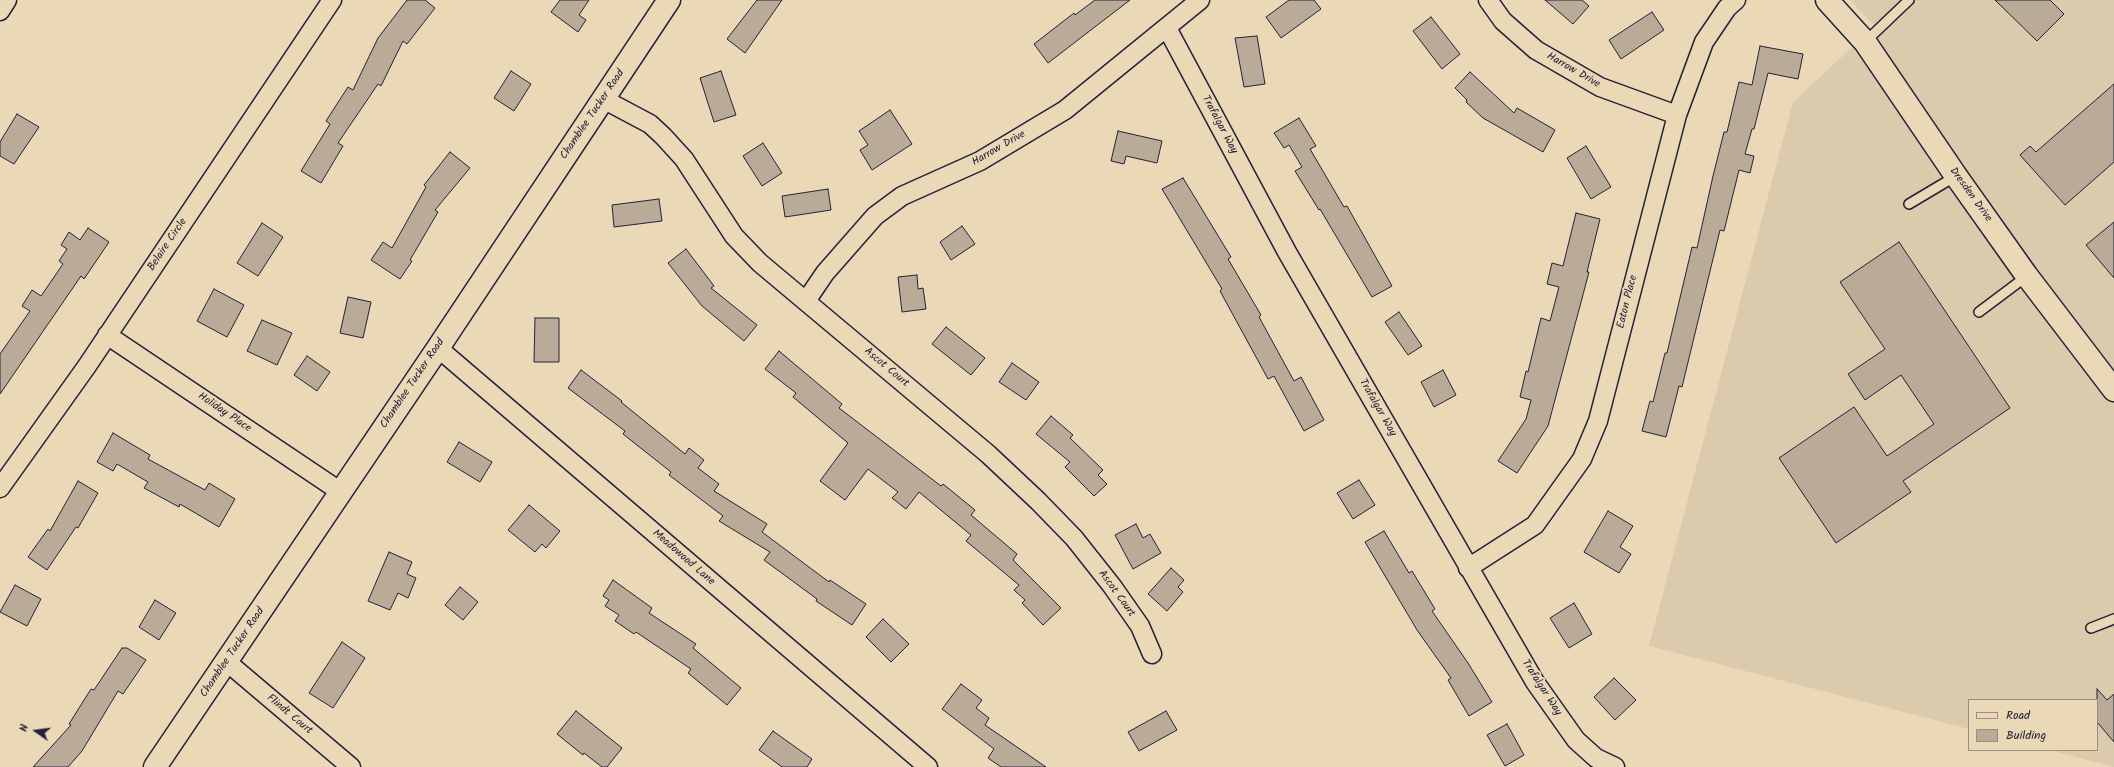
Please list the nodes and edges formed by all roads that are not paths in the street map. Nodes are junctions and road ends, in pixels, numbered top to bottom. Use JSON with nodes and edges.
{"nodes":[{"id":1,"x":7,"y":0,"type":"edge"},
{"id":2,"x":332,"y":0,"type":"edge"},
{"id":3,"x":669,"y":0,"type":"edge"},
{"id":4,"x":1200,"y":0,"type":"edge"},
{"id":5,"x":1488,"y":0,"type":"edge"},
{"id":6,"x":1736,"y":0,"type":"edge"},
{"id":7,"x":1827,"y":0,"type":"edge"},
{"id":8,"x":1909,"y":0,"type":"edge"},
{"id":9,"x":0,"y":11,"type":"edge"},
{"id":10,"x":1167,"y":28,"type":"junction"},
{"id":11,"x":1865,"y":42,"type":"junction"},
{"id":12,"x":603,"y":99,"type":"junction"},
{"id":13,"x":1677,"y":115,"type":"junction"},
{"id":14,"x":1956,"y":176,"type":"junction"},
{"id":15,"x":1909,"y":204,"type":"dead end"},
{"id":16,"x":2027,"y":276,"type":"junction"},
{"id":17,"x":806,"y":301,"type":"junction"},
{"id":18,"x":1979,"y":312,"type":"dead end"},
{"id":19,"x":108,"y":335,"type":"junction"},
{"id":20,"x":438,"y":348,"type":"junction"},
{"id":21,"x":2114,"y":390,"type":"edge"},
{"id":22,"x":0,"y":488,"type":"edge"},
{"id":23,"x":341,"y":492,"type":"junction"},
{"id":24,"x":1468,"y":568,"type":"junction"},
{"id":25,"x":2114,"y":619,"type":"edge"},
{"id":26,"x":2091,"y":628,"type":"dead end"},
{"id":27,"x":1152,"y":654,"type":"dead end"},
{"id":28,"x":227,"y":662,"type":"junction"},
{"id":29,"x":154,"y":767,"type":"edge"},
{"id":30,"x":351,"y":767,"type":"edge"},
{"id":31,"x":928,"y":767,"type":"edge"},
{"id":32,"x":1615,"y":767,"type":"edge"}],
"edges":[{"from":1,"to":9,"type":"street"},
{"from":2,"to":19,"type":"street","name":"Belaire Circle"},
{"from":3,"to":12,"type":"main road","name":"Chamblee Tucker Road"},
{"from":4,"to":10,"type":"street","name":"Harrow Drive"},
{"from":5,"to":13,"type":"street","name":"Harrow Drive"},
{"from":6,"to":13,"type":"street","name":"Eaton Place"},
{"from":7,"to":11,"type":"main road","name":"Dresden Drive"},
{"from":8,"to":11,"type":"lane"},
{"from":10,"to":17,"type":"street","name":"Harrow Drive"},
{"from":10,"to":24,"type":"street","name":"Trafalgar Way"},
{"from":11,"to":14,"type":"main road","name":"Dresden Drive"},
{"from":12,"to":17,"type":"street","name":"Ascot Court"},
{"from":12,"to":20,"type":"main road","name":"Chamblee Tucker Road"},
{"from":13,"to":24,"type":"street","name":"Eaton Place"},
{"from":14,"to":15,"type":"lane"},
{"from":14,"to":16,"type":"main road","name":"Dresden Drive"},
{"from":16,"to":18,"type":"lane"},
{"from":16,"to":21,"type":"main road","name":"Dresden Drive"},
{"from":17,"to":27,"type":"street","name":"Ascot Court"},
{"from":19,"to":22,"type":"street","name":"Belaire Circle"},
{"from":19,"to":23,"type":"street","name":"Holiday Place"},
{"from":20,"to":23,"type":"main road","name":"Chamblee Tucker Road"},
{"from":20,"to":31,"type":"street","name":"Meadowood Lane"},
{"from":23,"to":28,"type":"main road","name":"Chamblee Tucker Road"},
{"from":24,"to":32,"type":"street","name":"Trafalgar Way"},
{"from":25,"to":26,"type":"lane"},
{"from":28,"to":29,"type":"main road","name":"Chamblee Tucker Road"},
{"from":28,"to":30,"type":"street","name":"Flindt Court"}]}
